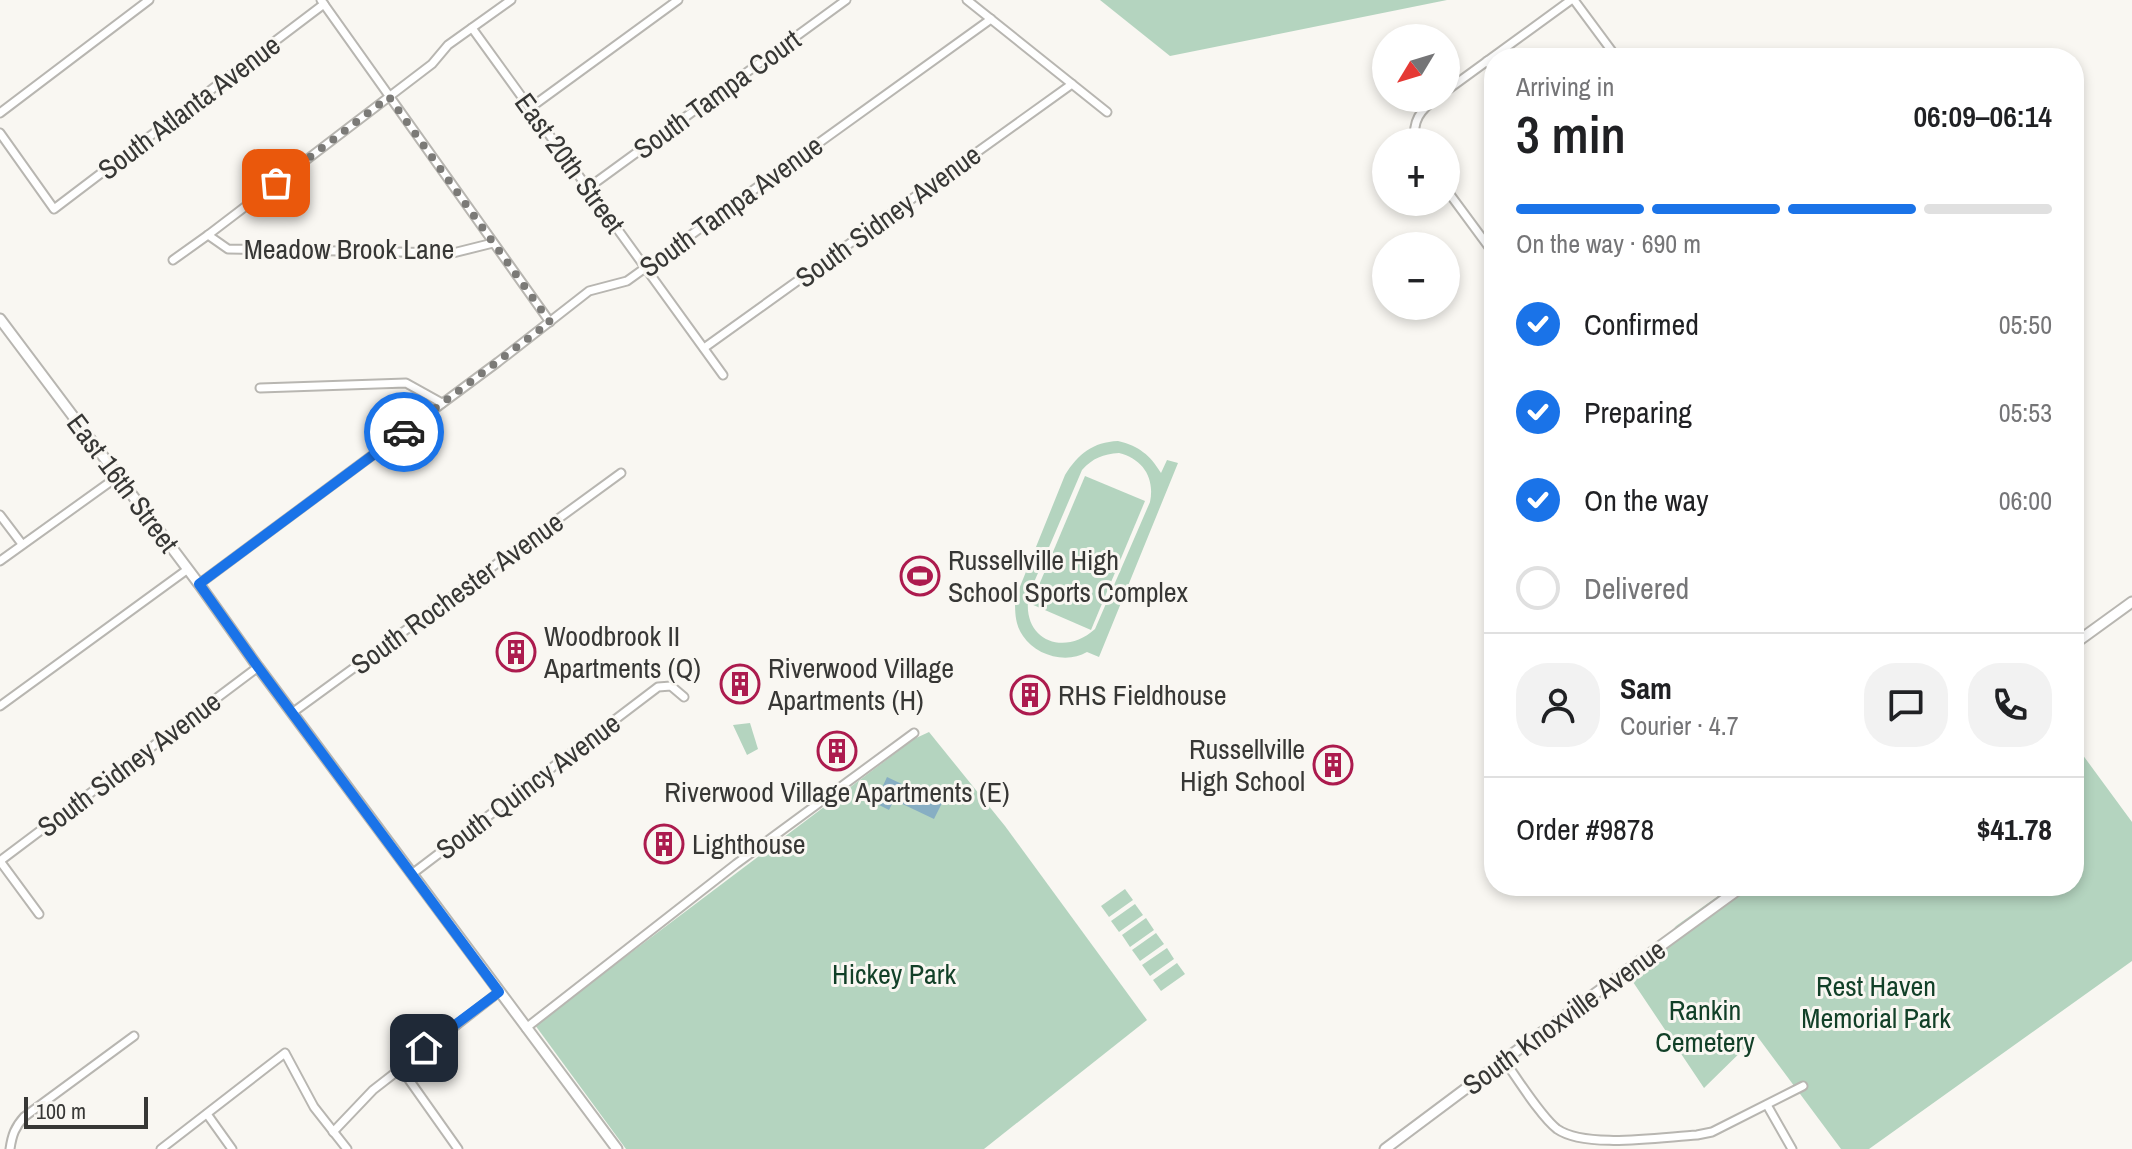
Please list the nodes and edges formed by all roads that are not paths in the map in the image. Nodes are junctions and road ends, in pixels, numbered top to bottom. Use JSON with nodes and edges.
{"nodes":[{"id":1,"x":149,"y":0,"type":"edge"},
{"id":2,"x":511,"y":0,"type":"edge"},
{"id":3,"x":678,"y":0,"type":"edge"},
{"id":4,"x":846,"y":0,"type":"edge"},
{"id":5,"x":967,"y":0,"type":"edge"},
{"id":6,"x":1572,"y":0,"type":"edge"},
{"id":7,"x":323,"y":2,"type":"edge"},
{"id":8,"x":991,"y":19,"type":"junction"},
{"id":9,"x":472,"y":28,"type":"junction"},
{"id":10,"x":1505,"y":48,"type":"edge"},
{"id":11,"x":1609,"y":48,"type":"edge"},
{"id":12,"x":1484,"y":63,"type":"edge"},
{"id":13,"x":1460,"y":81,"type":"edge"},
{"id":14,"x":1072,"y":84,"type":"junction"},
{"id":15,"x":389,"y":97,"type":"junction"},
{"id":16,"x":530,"y":108,"type":"junction"},
{"id":17,"x":1107,"y":112,"type":"dead end"},
{"id":18,"x":0,"y":113,"type":"edge"},
{"id":19,"x":0,"y":133,"type":"edge"},
{"id":20,"x":588,"y":188,"type":"junction"},
{"id":21,"x":1460,"y":208,"type":"edge"},
{"id":22,"x":208,"y":235,"type":"junction"},
{"id":23,"x":1484,"y":240,"type":"edge"},
{"id":24,"x":493,"y":243,"type":"junction"},
{"id":25,"x":173,"y":260,"type":"dead end"},
{"id":26,"x":646,"y":268,"type":"junction"},
{"id":27,"x":0,"y":319,"type":"edge"},
{"id":28,"x":550,"y":322,"type":"junction"},
{"id":29,"x":704,"y":348,"type":"junction"},
{"id":30,"x":723,"y":375,"type":"dead end"},
{"id":31,"x":260,"y":388,"type":"dead end"},
{"id":32,"x":442,"y":403,"type":"junction"},
{"id":33,"x":621,"y":473,"type":"dead end"},
{"id":34,"x":117,"y":477,"type":"junction"},
{"id":35,"x":0,"y":515,"type":"edge"},
{"id":36,"x":22,"y":544,"type":"junction"},
{"id":37,"x":0,"y":561,"type":"edge"},
{"id":38,"x":188,"y":569,"type":"junction"},
{"id":39,"x":199,"y":584,"type":"junction"},
{"id":40,"x":2132,"y":602,"type":"edge"},
{"id":41,"x":2084,"y":637,"type":"edge"},
{"id":42,"x":258,"y":667,"type":"junction"},
{"id":43,"x":684,"y":697,"type":"dead end"},
{"id":44,"x":0,"y":706,"type":"edge"},
{"id":45,"x":292,"y":713,"type":"junction"},
{"id":46,"x":914,"y":733,"type":"dead end"},
{"id":47,"x":0,"y":861,"type":"edge"},
{"id":48,"x":412,"y":874,"type":"junction"},
{"id":49,"x":1729,"y":896,"type":"edge"},
{"id":50,"x":39,"y":914,"type":"dead end"},
{"id":51,"x":499,"y":992,"type":"junction"},
{"id":52,"x":526,"y":1028,"type":"junction"},
{"id":53,"x":134,"y":1036,"type":"dead end"},
{"id":54,"x":1504,"y":1060,"type":"junction"},
{"id":55,"x":400,"y":1067,"type":"junction"},
{"id":56,"x":1803,"y":1086,"type":"dead end"},
{"id":57,"x":1767,"y":1105,"type":"junction"},
{"id":58,"x":207,"y":1114,"type":"junction"},
{"id":59,"x":333,"y":1132,"type":"junction"},
{"id":60,"x":1652,"y":1138,"type":"junction"},
{"id":61,"x":1581,"y":1140,"type":"junction"},
{"id":62,"x":10,"y":1149,"type":"edge"},
{"id":63,"x":161,"y":1149,"type":"edge"},
{"id":64,"x":232,"y":1149,"type":"edge"},
{"id":65,"x":347,"y":1149,"type":"edge"},
{"id":66,"x":458,"y":1149,"type":"edge"},
{"id":67,"x":617,"y":1149,"type":"edge"},
{"id":68,"x":1385,"y":1149,"type":"edge"},
{"id":69,"x":1578,"y":1149,"type":"edge"},
{"id":70,"x":1654,"y":1149,"type":"edge"},
{"id":71,"x":1792,"y":1149,"type":"edge"}],
"edges":[{"from":1,"to":18,"type":"street"},
{"from":2,"to":9,"type":"street"},
{"from":3,"to":16,"type":"street"},
{"from":4,"to":20,"type":"street","name":"South Tampa Court"},
{"from":5,"to":8,"type":"street"},
{"from":6,"to":10,"type":"street"},
{"from":6,"to":11,"type":"street"},
{"from":7,"to":15,"type":"street"},
{"from":7,"to":19,"type":"street","name":"South Atlanta Avenue"},
{"from":8,"to":14,"type":"street"},
{"from":8,"to":26,"type":"street","name":"South Tampa Avenue"},
{"from":9,"to":15,"type":"street"},
{"from":9,"to":16,"type":"street","name":"East 20th Street"},
{"from":12,"to":13,"type":"street"},
{"from":14,"to":17,"type":"street"},
{"from":14,"to":29,"type":"street","name":"South Sidney Avenue"},
{"from":15,"to":22,"type":"street"},
{"from":15,"to":24,"type":"street"},
{"from":16,"to":20,"type":"street","name":"East 20th Street"},
{"from":20,"to":26,"type":"street","name":"East 20th Street"},
{"from":21,"to":23,"type":"street"},
{"from":22,"to":24,"type":"street","name":"Meadow Brook Lane"},
{"from":22,"to":25,"type":"street"},
{"from":24,"to":28,"type":"street"},
{"from":26,"to":28,"type":"street","name":"South Tampa Avenue"},
{"from":26,"to":29,"type":"street","name":"East 20th Street"},
{"from":27,"to":34,"type":"street","name":"East 16th Street"},
{"from":28,"to":32,"type":"street","name":"South Tampa Avenue"},
{"from":29,"to":30,"type":"street","name":"East 20th Street"},
{"from":31,"to":32,"type":"street"},
{"from":32,"to":39,"type":"street","name":"South Tampa Avenue"},
{"from":33,"to":45,"type":"street","name":"South Rochester Avenue"},
{"from":34,"to":36,"type":"street"},
{"from":34,"to":38,"type":"street","name":"East 16th Street"},
{"from":35,"to":36,"type":"street"},
{"from":36,"to":37,"type":"street"},
{"from":38,"to":39,"type":"street","name":"East 16th Street"},
{"from":38,"to":44,"type":"street"},
{"from":39,"to":42,"type":"street","name":"East 16th Street"},
{"from":40,"to":41,"type":"street"},
{"from":42,"to":45,"type":"street","name":"East 16th Street"},
{"from":42,"to":47,"type":"street","name":"South Sidney Avenue"},
{"from":43,"to":48,"type":"street","name":"South Quincy Avenue"},
{"from":45,"to":48,"type":"street","name":"East 16th Street"},
{"from":46,"to":52,"type":"street"},
{"from":47,"to":50,"type":"street"},
{"from":48,"to":51,"type":"street","name":"East 16th Street"},
{"from":49,"to":54,"type":"street","name":"South Knoxville Avenue"},
{"from":51,"to":52,"type":"street","name":"East 16th Street"},
{"from":51,"to":55,"type":"street"},
{"from":52,"to":67,"type":"street","name":"East 16th Street"},
{"from":53,"to":62,"type":"street"},
{"from":54,"to":61,"type":"street"},
{"from":54,"to":68,"type":"street","name":"South Knoxville Avenue"},
{"from":55,"to":59,"type":"street"},
{"from":55,"to":66,"type":"street"},
{"from":56,"to":57,"type":"street"},
{"from":57,"to":60,"type":"street"},
{"from":57,"to":71,"type":"street"},
{"from":58,"to":59,"type":"street"},
{"from":58,"to":63,"type":"street"},
{"from":58,"to":64,"type":"street"},
{"from":59,"to":65,"type":"street"},
{"from":60,"to":61,"type":"street"},
{"from":60,"to":70,"type":"street"},
{"from":61,"to":69,"type":"street"}]}
